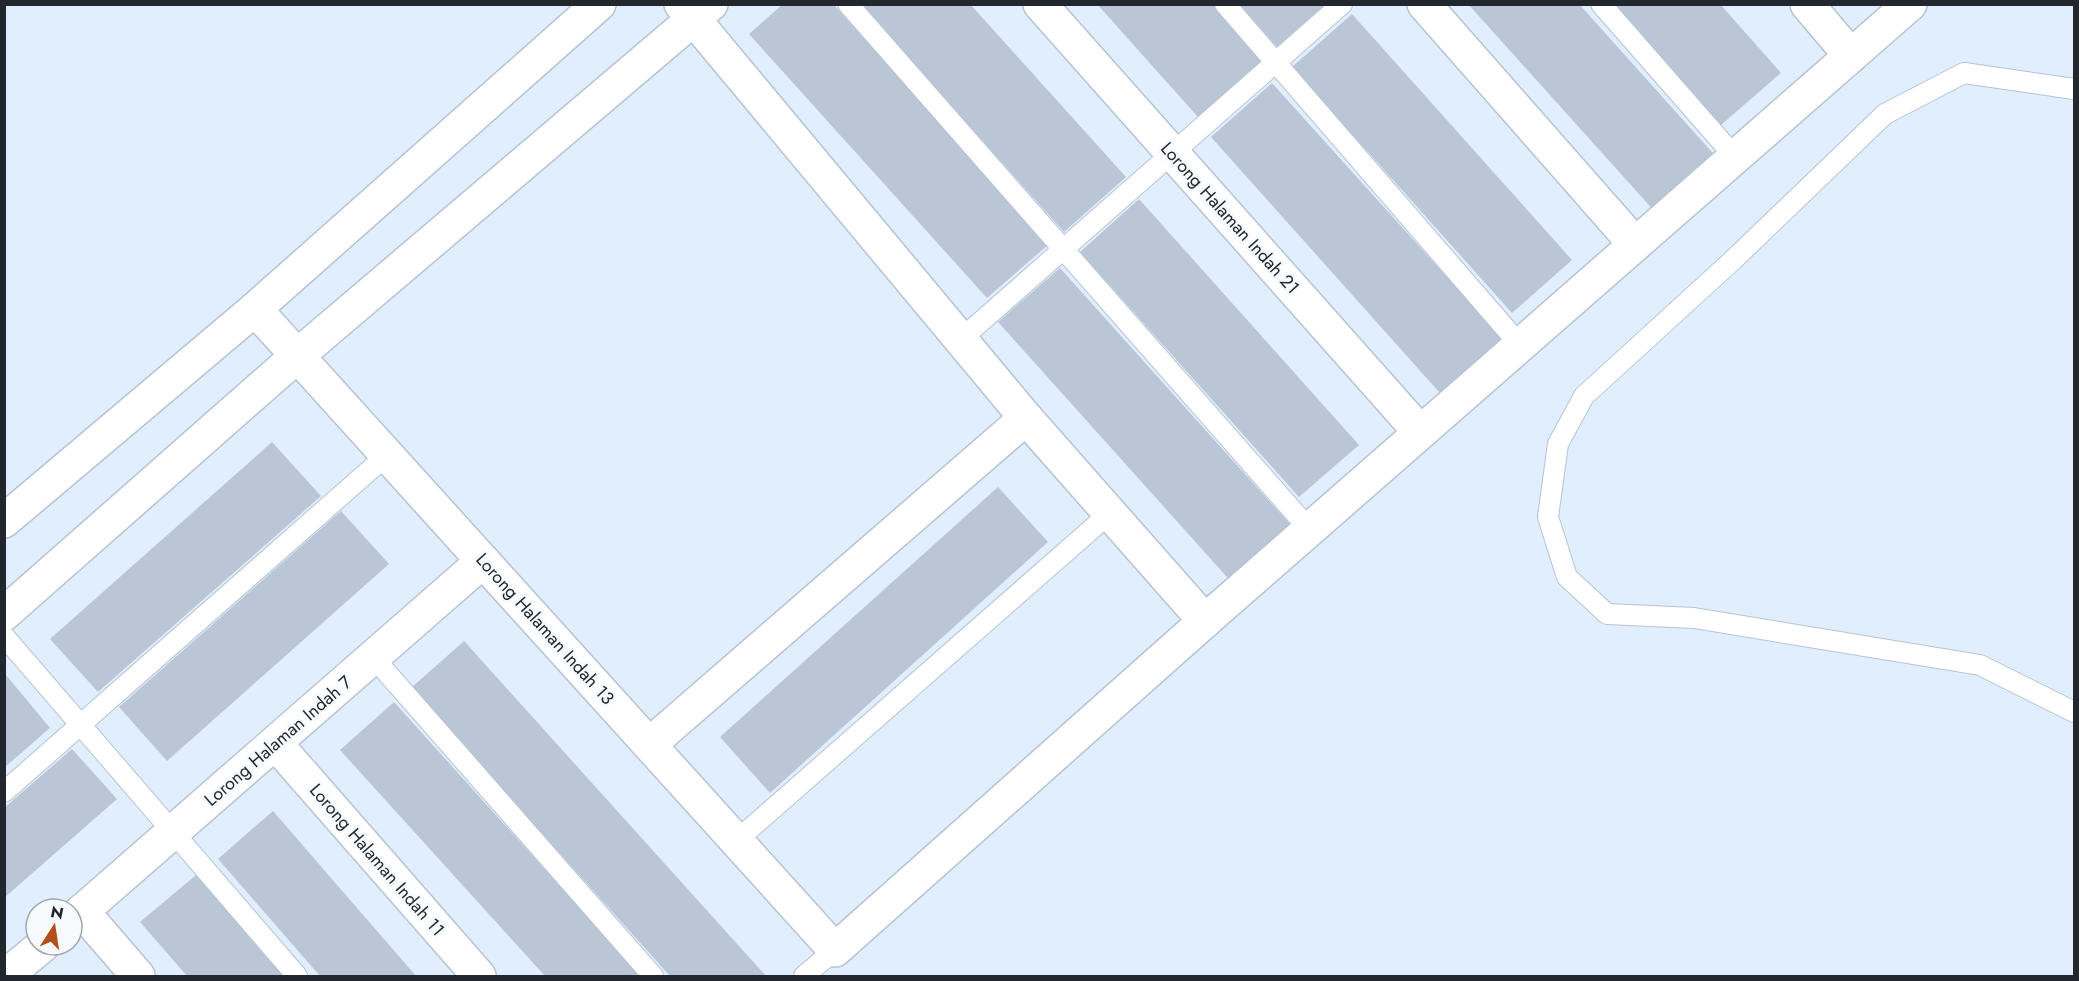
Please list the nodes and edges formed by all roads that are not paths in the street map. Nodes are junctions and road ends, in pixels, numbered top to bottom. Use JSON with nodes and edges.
{"nodes":[{"id":1,"x":599,"y":4,"type":"edge"},
{"id":2,"x":848,"y":4,"type":"edge"},
{"id":3,"x":1040,"y":4,"type":"edge"},
{"id":4,"x":1225,"y":4,"type":"edge"},
{"id":5,"x":1342,"y":4,"type":"edge"},
{"id":6,"x":1424,"y":4,"type":"edge"},
{"id":7,"x":1602,"y":4,"type":"edge"},
{"id":8,"x":1807,"y":4,"type":"edge"},
{"id":9,"x":1910,"y":4,"type":"edge"},
{"id":10,"x":695,"y":10,"type":"edge"},
{"id":11,"x":1851,"y":56,"type":"junction"},
{"id":12,"x":1275,"y":63,"type":"junction"},
{"id":13,"x":2074,"y":89,"type":"edge"},
{"id":14,"x":1172,"y":153,"type":"junction"},
{"id":15,"x":1735,"y":158,"type":"junction"},
{"id":16,"x":1635,"y":244,"type":"junction"},
{"id":17,"x":1064,"y":249,"type":"junction"},
{"id":18,"x":255,"y":309,"type":"junction"},
{"id":19,"x":960,"y":340,"type":"junction"},
{"id":20,"x":1520,"y":345,"type":"junction"},
{"id":21,"x":297,"y":356,"type":"junction"},
{"id":22,"x":1026,"y":418,"type":"junction"},
{"id":23,"x":1420,"y":432,"type":"junction"},
{"id":24,"x":387,"y":455,"type":"junction"},
{"id":25,"x":1110,"y":513,"type":"junction"},
{"id":26,"x":4,"y":521,"type":"edge"},
{"id":27,"x":1310,"y":529,"type":"junction"},
{"id":28,"x":483,"y":561,"type":"junction"},
{"id":29,"x":4,"y":615,"type":"edge"},
{"id":30,"x":1205,"y":621,"type":"junction"},
{"id":31,"x":4,"y":636,"type":"edge"},
{"id":32,"x":374,"y":657,"type":"junction"},
{"id":33,"x":2074,"y":712,"type":"edge"},
{"id":34,"x":80,"y":725,"type":"junction"},
{"id":35,"x":276,"y":744,"type":"junction"},
{"id":36,"x":650,"y":744,"type":"junction"},
{"id":37,"x":4,"y":792,"type":"edge"},
{"id":38,"x":171,"y":832,"type":"junction"},
{"id":39,"x":736,"y":841,"type":"junction"},
{"id":40,"x":84,"y":910,"type":"edge"},
{"id":41,"x":84,"y":923,"type":"edge"},
{"id":42,"x":835,"y":950,"type":"junction"},
{"id":43,"x":29,"y":957,"type":"edge"},
{"id":44,"x":6,"y":976,"type":"edge"},
{"id":45,"x":138,"y":976,"type":"edge"},
{"id":46,"x":297,"y":976,"type":"edge"},
{"id":47,"x":479,"y":976,"type":"edge"},
{"id":48,"x":653,"y":976,"type":"edge"},
{"id":49,"x":804,"y":976,"type":"edge"}],
"edges":[{"from":1,"to":18,"type":"street"},
{"from":2,"to":17,"type":"lane"},
{"from":3,"to":14,"type":"street","name":"Lorong Halaman Indah 21"},
{"from":4,"to":12,"type":"lane"},
{"from":5,"to":12,"type":"lane"},
{"from":6,"to":16,"type":"street"},
{"from":7,"to":15,"type":"lane"},
{"from":8,"to":11,"type":"street"},
{"from":9,"to":11,"type":"street"},
{"from":10,"to":19,"type":"street"},
{"from":10,"to":21,"type":"street"},
{"from":11,"to":15,"type":"street"},
{"from":12,"to":14,"type":"lane"},
{"from":12,"to":20,"type":"lane"},
{"from":13,"to":33,"type":"lane"},
{"from":14,"to":17,"type":"lane"},
{"from":14,"to":23,"type":"street","name":"Lorong Halaman Indah 21"},
{"from":15,"to":16,"type":"street"},
{"from":16,"to":20,"type":"street"},
{"from":17,"to":19,"type":"lane"},
{"from":17,"to":27,"type":"lane"},
{"from":18,"to":21,"type":"street","name":"Lorong Halaman Indah 13"},
{"from":18,"to":26,"type":"street"},
{"from":19,"to":22,"type":"street"},
{"from":20,"to":23,"type":"street"},
{"from":21,"to":24,"type":"street","name":"Lorong Halaman Indah 13"},
{"from":21,"to":29,"type":"street"},
{"from":22,"to":25,"type":"street"},
{"from":22,"to":36,"type":"street"},
{"from":23,"to":27,"type":"street"},
{"from":24,"to":28,"type":"street","name":"Lorong Halaman Indah 13"},
{"from":24,"to":34,"type":"lane"},
{"from":25,"to":30,"type":"street"},
{"from":25,"to":39,"type":"lane"},
{"from":27,"to":30,"type":"street"},
{"from":28,"to":32,"type":"street","name":"Lorong Halaman Indah 7"},
{"from":28,"to":36,"type":"street","name":"Lorong Halaman Indah 13"},
{"from":30,"to":42,"type":"street"},
{"from":31,"to":34,"type":"lane"},
{"from":32,"to":35,"type":"street","name":"Lorong Halaman Indah 7"},
{"from":32,"to":48,"type":"lane"},
{"from":34,"to":37,"type":"lane"},
{"from":34,"to":38,"type":"lane"},
{"from":35,"to":38,"type":"street","name":"Lorong Halaman Indah 7"},
{"from":35,"to":47,"type":"street","name":"Lorong Halaman Indah 11"},
{"from":36,"to":39,"type":"street","name":"Lorong Halaman Indah 13"},
{"from":38,"to":40,"type":"street","name":"Lorong Halaman Indah 7"},
{"from":38,"to":46,"type":"lane"},
{"from":39,"to":42,"type":"street","name":"Lorong Halaman Indah 13"},
{"from":41,"to":45,"type":"street"},
{"from":42,"to":49,"type":"lane"},
{"from":43,"to":44,"type":"street"}]}
